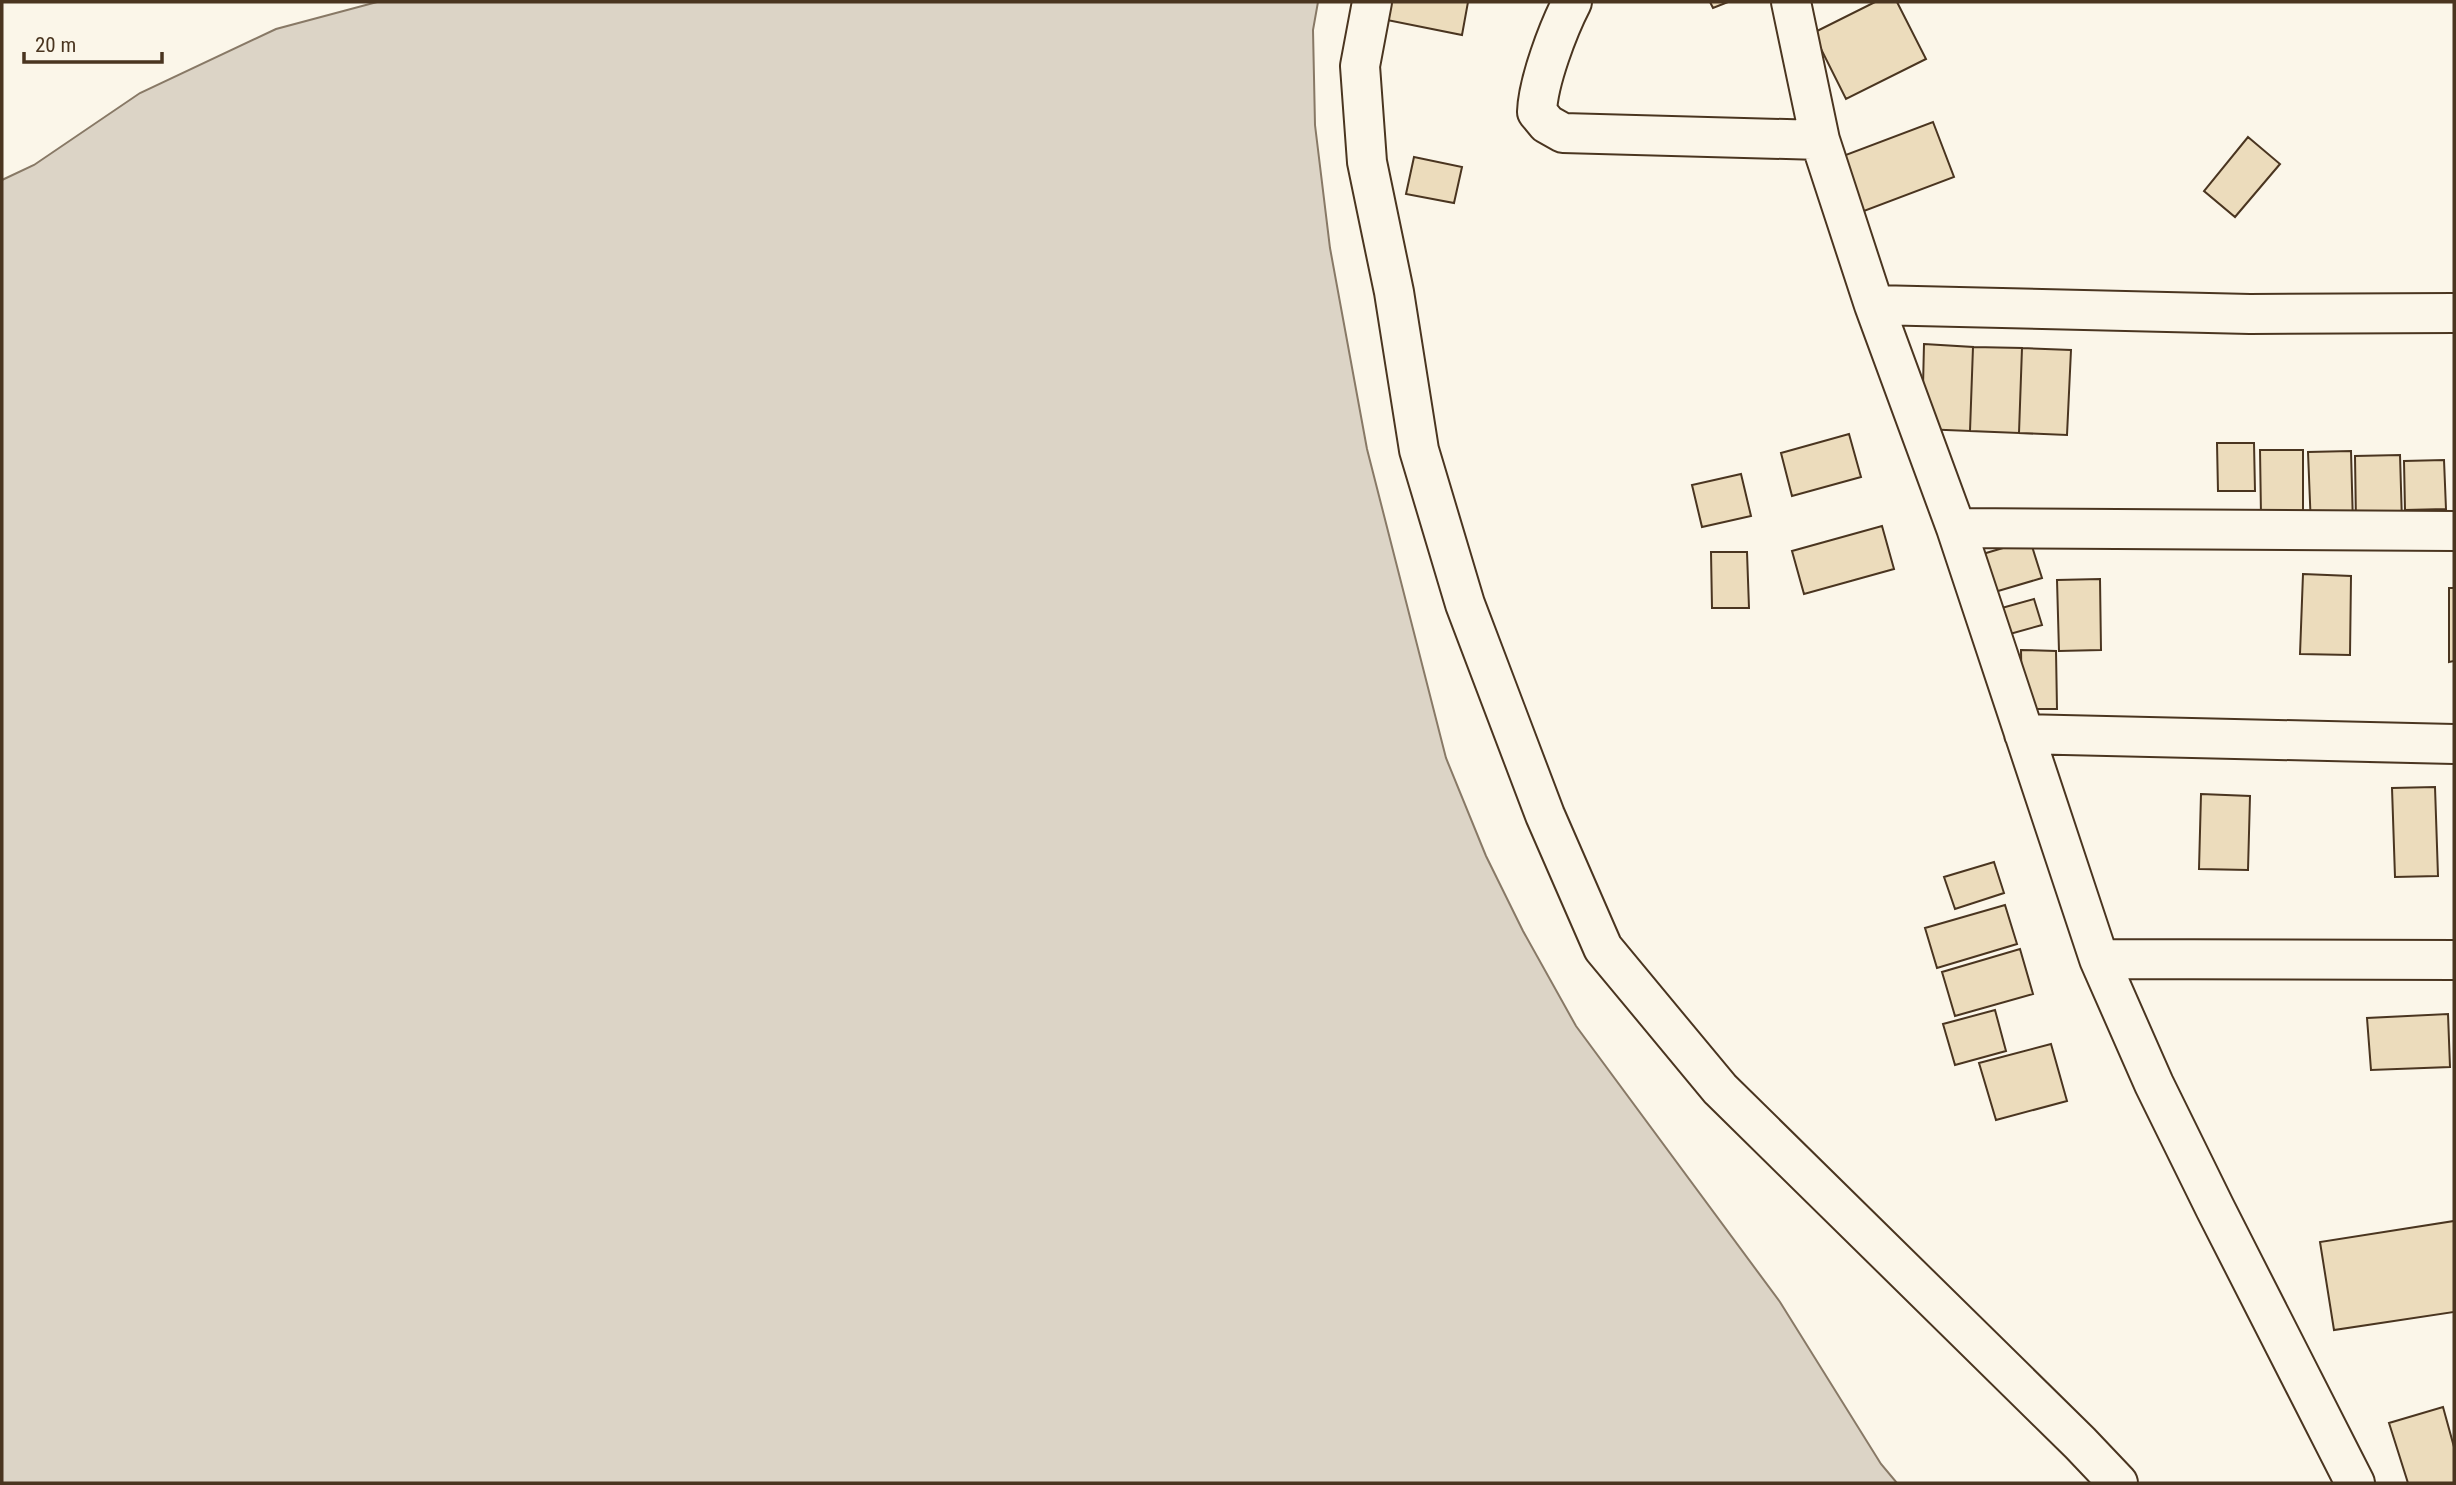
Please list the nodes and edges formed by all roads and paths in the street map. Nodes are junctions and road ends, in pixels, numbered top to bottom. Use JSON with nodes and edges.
{"nodes":[{"id":1,"x":1372,"y":2,"type":"edge"},
{"id":2,"x":1572,"y":2,"type":"edge"},
{"id":3,"x":1793,"y":2,"type":"edge"},
{"id":4,"x":1821,"y":140,"type":"junction"},
{"id":5,"x":1874,"y":305,"type":"junction"},
{"id":6,"x":2454,"y":313,"type":"edge"},
{"id":7,"x":1956,"y":528,"type":"junction"},
{"id":8,"x":2454,"y":531,"type":"edge"},
{"id":9,"x":2024,"y":734,"type":"junction"},
{"id":10,"x":2454,"y":744,"type":"edge"},
{"id":11,"x":2099,"y":959,"type":"junction"},
{"id":12,"x":2454,"y":961,"type":"edge"},
{"id":13,"x":2118,"y":1483,"type":"edge"},
{"id":14,"x":2355,"y":1483,"type":"edge"}],
"edges":[{"from":1,"to":13,"type":"street"},
{"from":2,"to":4,"type":"street"},
{"from":3,"to":4,"type":"street"},
{"from":4,"to":5,"type":"street"},
{"from":5,"to":6,"type":"street"},
{"from":5,"to":7,"type":"street"},
{"from":7,"to":8,"type":"street"},
{"from":7,"to":9,"type":"street"},
{"from":9,"to":10,"type":"street"},
{"from":9,"to":11,"type":"street"},
{"from":11,"to":12,"type":"street"},
{"from":11,"to":14,"type":"street"}]}
